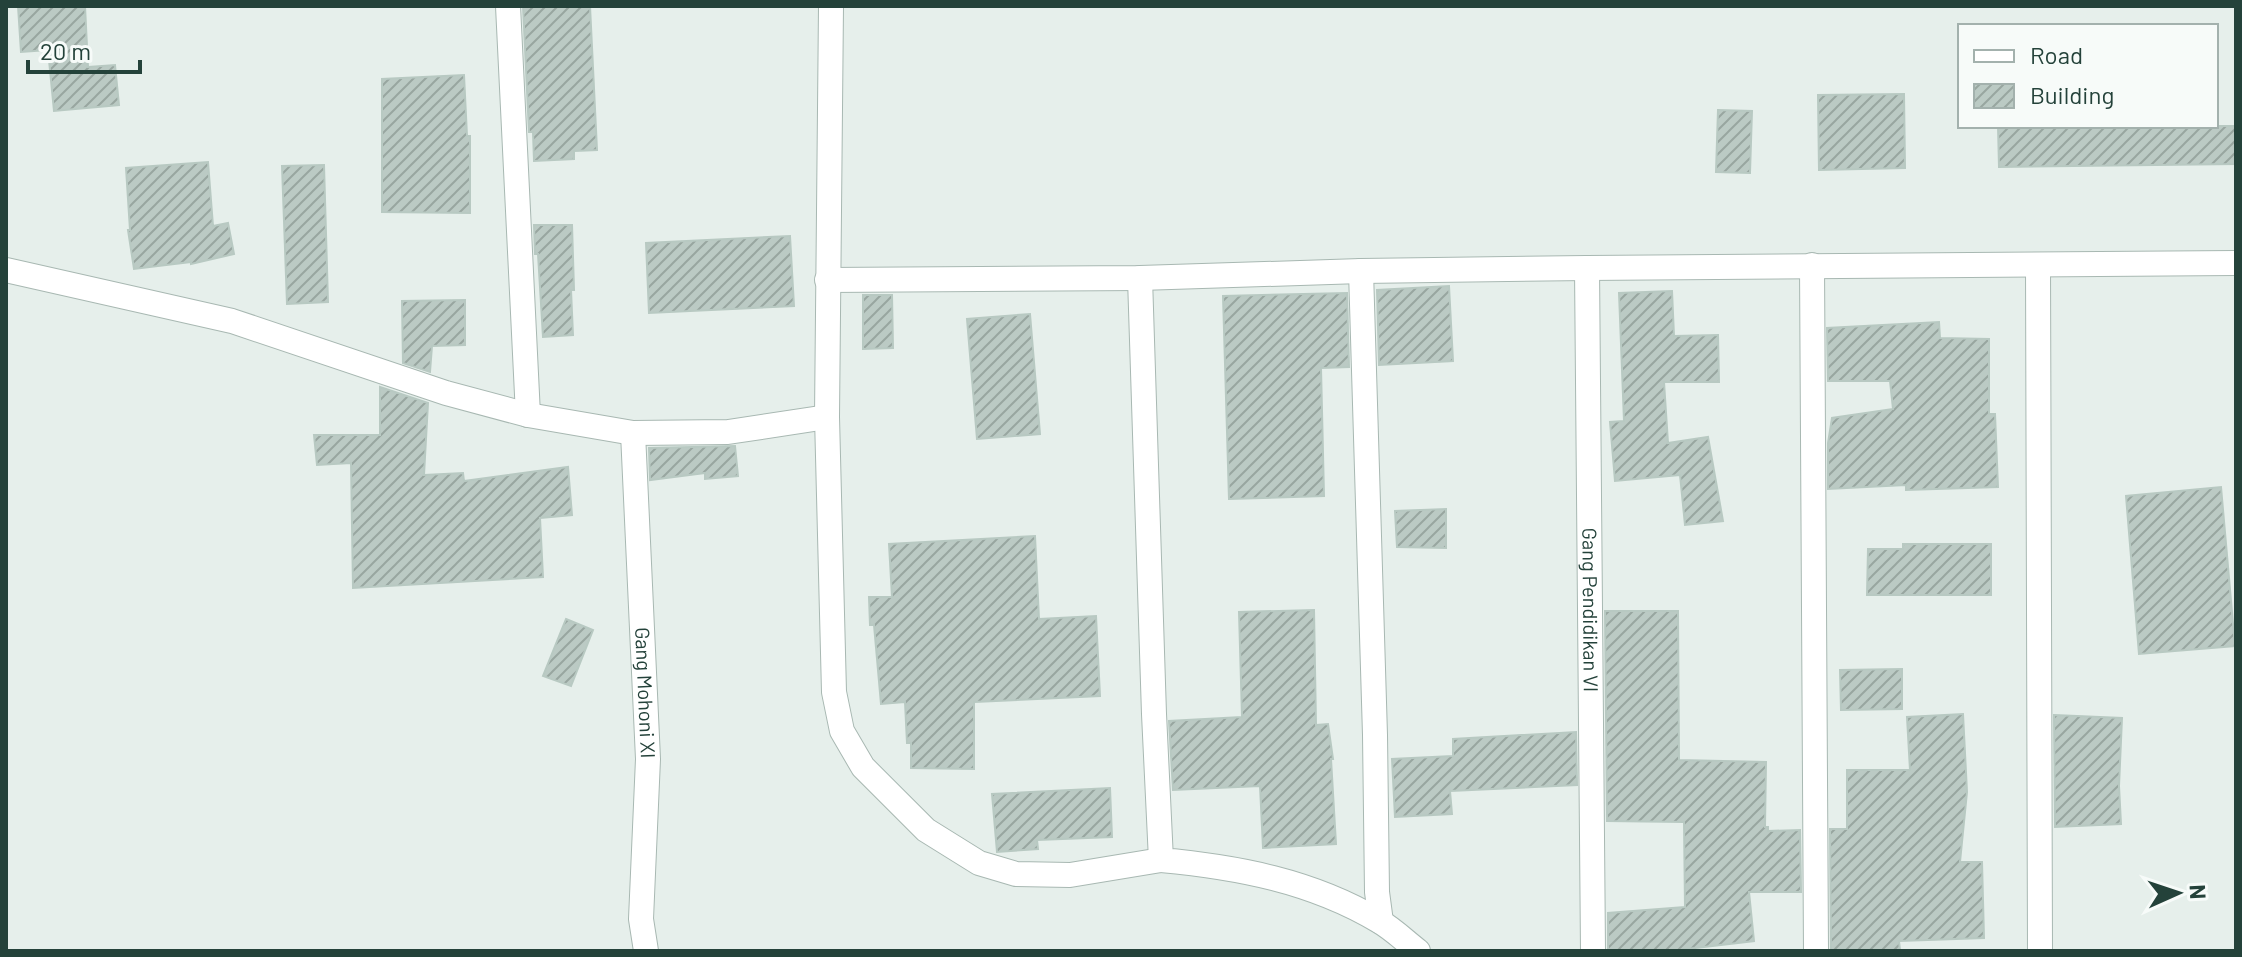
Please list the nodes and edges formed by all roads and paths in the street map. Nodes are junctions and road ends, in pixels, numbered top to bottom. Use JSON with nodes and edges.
{"nodes":[{"id":1,"x":508,"y":6,"type":"edge"},
{"id":2,"x":831,"y":6,"type":"edge"},
{"id":3,"x":2236,"y":263,"type":"edge"},
{"id":4,"x":1812,"y":265,"type":"junction"},
{"id":5,"x":2038,"y":265,"type":"junction"},
{"id":6,"x":1587,"y":268,"type":"junction"},
{"id":7,"x":6,"y":270,"type":"edge"},
{"id":8,"x":1361,"y":271,"type":"junction"},
{"id":9,"x":1140,"y":278,"type":"junction"},
{"id":10,"x":827,"y":280,"type":"junction"},
{"id":11,"x":528,"y":415,"type":"junction"},
{"id":12,"x":827,"y":417,"type":"junction"},
{"id":13,"x":633,"y":433,"type":"junction"},
{"id":14,"x":1161,"y":860,"type":"junction"},
{"id":15,"x":1381,"y":922,"type":"junction"},
{"id":16,"x":646,"y":951,"type":"edge"},
{"id":17,"x":1418,"y":951,"type":"edge"},
{"id":18,"x":1593,"y":951,"type":"edge"},
{"id":19,"x":1816,"y":951,"type":"edge"},
{"id":20,"x":2040,"y":951,"type":"edge"}],
"edges":[{"from":1,"to":11,"type":"street"},
{"from":2,"to":10,"type":"street"},
{"from":3,"to":5,"type":"street"},
{"from":4,"to":5,"type":"street"},
{"from":4,"to":6,"type":"street"},
{"from":4,"to":19,"type":"street"},
{"from":5,"to":20,"type":"street"},
{"from":6,"to":8,"type":"street"},
{"from":6,"to":18,"type":"street","name":"Gang Pendidikan VI"},
{"from":7,"to":11,"type":"street"},
{"from":8,"to":9,"type":"street"},
{"from":8,"to":15,"type":"street"},
{"from":9,"to":10,"type":"street"},
{"from":9,"to":14,"type":"street"},
{"from":10,"to":12,"type":"street"},
{"from":11,"to":13,"type":"street"},
{"from":12,"to":13,"type":"street"},
{"from":12,"to":14,"type":"street"},
{"from":13,"to":16,"type":"street","name":"Gang Mohoni XI"},
{"from":14,"to":15,"type":"street"},
{"from":15,"to":17,"type":"street"}]}
